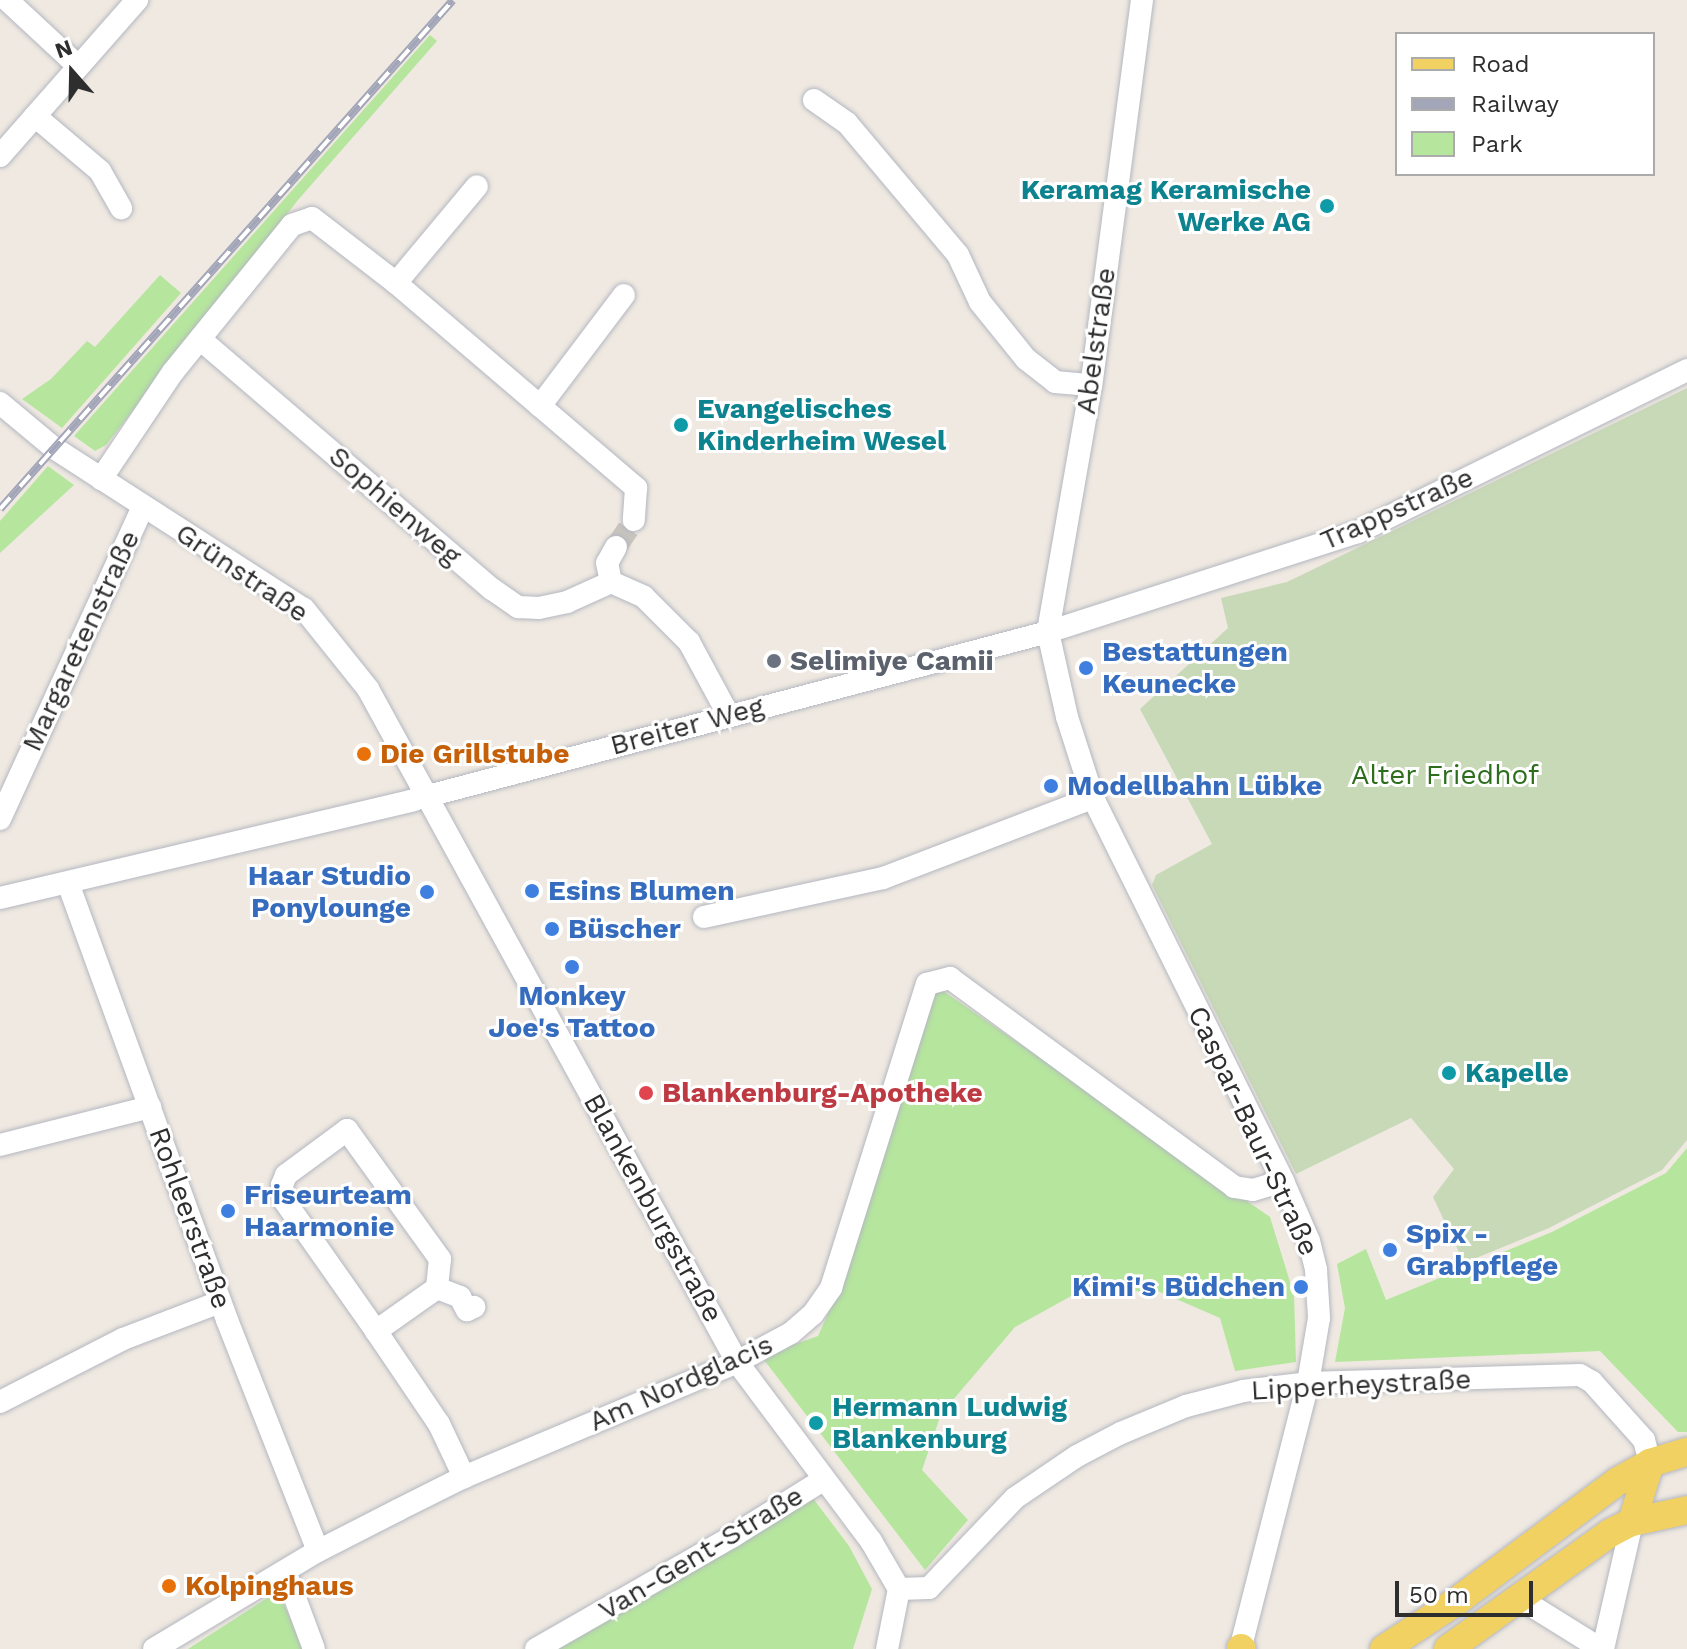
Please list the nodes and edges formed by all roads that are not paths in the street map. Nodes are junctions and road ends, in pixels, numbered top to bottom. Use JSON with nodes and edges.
{"nodes":[{"id":1,"x":7,"y":0,"type":"edge"},
{"id":2,"x":137,"y":0,"type":"edge"},
{"id":3,"x":1142,"y":0,"type":"edge"},
{"id":4,"x":78,"y":66,"type":"junction"},
{"id":5,"x":814,"y":100,"type":"dead end"},
{"id":6,"x":35,"y":116,"type":"junction"},
{"id":7,"x":0,"y":156,"type":"edge"},
{"id":8,"x":477,"y":186,"type":"dead end"},
{"id":9,"x":121,"y":208,"type":"dead end"},
{"id":10,"x":396,"y":283,"type":"junction"},
{"id":11,"x":624,"y":295,"type":"dead end"},
{"id":12,"x":200,"y":339,"type":"junction"},
{"id":13,"x":1687,"y":370,"type":"edge"},
{"id":14,"x":1091,"y":385,"type":"junction"},
{"id":15,"x":0,"y":403,"type":"edge"},
{"id":16,"x":540,"y":406,"type":"junction"},
{"id":17,"x":101,"y":479,"type":"junction"},
{"id":18,"x":143,"y":507,"type":"junction"},
{"id":19,"x":634,"y":520,"type":"tunnel mouth"},
{"id":20,"x":616,"y":547,"type":"tunnel mouth"},
{"id":21,"x":611,"y":582,"type":"junction"},
{"id":22,"x":1048,"y":632,"type":"junction"},
{"id":23,"x":728,"y":714,"type":"junction"},
{"id":24,"x":428,"y":796,"type":"junction"},
{"id":25,"x":1093,"y":798,"type":"junction"},
{"id":26,"x":0,"y":819,"type":"edge"},
{"id":27,"x":68,"y":883,"type":"junction"},
{"id":28,"x":0,"y":898,"type":"edge"},
{"id":29,"x":704,"y":917,"type":"dead end"},
{"id":30,"x":150,"y":1107,"type":"junction"},
{"id":31,"x":0,"y":1145,"type":"edge"},
{"id":32,"x":1283,"y":1181,"type":"junction"},
{"id":33,"x":437,"y":1288,"type":"junction"},
{"id":34,"x":220,"y":1302,"type":"junction"},
{"id":35,"x":474,"y":1307,"type":"dead end"},
{"id":36,"x":376,"y":1331,"type":"junction"},
{"id":37,"x":730,"y":1365,"type":"junction"},
{"id":38,"x":1308,"y":1383,"type":"junction"},
{"id":39,"x":0,"y":1402,"type":"edge"},
{"id":40,"x":1687,"y":1452,"type":"edge"},
{"id":41,"x":1650,"y":1463,"type":"junction"},
{"id":42,"x":464,"y":1477,"type":"junction"},
{"id":43,"x":823,"y":1480,"type":"junction"},
{"id":44,"x":1687,"y":1510,"type":"edge"},
{"id":45,"x":1632,"y":1522,"type":"junction"},
{"id":46,"x":318,"y":1551,"type":"junction"},
{"id":47,"x":285,"y":1571,"type":"junction"},
{"id":48,"x":899,"y":1589,"type":"junction"},
{"id":49,"x":1519,"y":1598,"type":"junction"},
{"id":50,"x":893,"y":1622,"type":"junction"},
{"id":51,"x":154,"y":1649,"type":"edge"},
{"id":52,"x":314,"y":1649,"type":"edge"},
{"id":53,"x":536,"y":1649,"type":"edge"},
{"id":54,"x":878,"y":1649,"type":"edge"},
{"id":55,"x":887,"y":1649,"type":"edge"},
{"id":56,"x":1241,"y":1649,"type":"edge"},
{"id":57,"x":1384,"y":1649,"type":"edge"},
{"id":58,"x":1448,"y":1649,"type":"edge"},
{"id":59,"x":1602,"y":1649,"type":"edge"}],
"edges":[{"from":1,"to":4,"type":"street"},
{"from":2,"to":4,"type":"street"},
{"from":3,"to":14,"type":"street","name":"Abelstraße"},
{"from":4,"to":6,"type":"street"},
{"from":5,"to":14,"type":"street"},
{"from":6,"to":7,"type":"street"},
{"from":6,"to":9,"type":"street"},
{"from":8,"to":10,"type":"street"},
{"from":10,"to":12,"type":"street"},
{"from":10,"to":16,"type":"street"},
{"from":11,"to":16,"type":"street"},
{"from":12,"to":17,"type":"street"},
{"from":12,"to":21,"type":"street","name":"Sophienweg"},
{"from":13,"to":22,"type":"street","name":"Trappstraße"},
{"from":14,"to":22,"type":"street","name":"Abelstraße"},
{"from":15,"to":17,"type":"street","name":"Grünstraße"},
{"from":16,"to":19,"type":"street"},
{"from":17,"to":18,"type":"street","name":"Grünstraße"},
{"from":18,"to":24,"type":"street","name":"Grünstraße"},
{"from":18,"to":26,"type":"street","name":"Margaretenstraße"},
{"from":20,"to":21,"type":"street"},
{"from":21,"to":23,"type":"street"},
{"from":22,"to":23,"type":"street","name":"Breiter Weg"},
{"from":22,"to":25,"type":"street","name":"Caspar-Baur-Straße"},
{"from":23,"to":24,"type":"street","name":"Breiter Weg"},
{"from":24,"to":27,"type":"street","name":"Breiter Weg"},
{"from":24,"to":37,"type":"street","name":"Blankenburgstraße"},
{"from":25,"to":29,"type":"street"},
{"from":25,"to":32,"type":"street","name":"Caspar-Baur-Straße"},
{"from":27,"to":28,"type":"street","name":"Breiter Weg"},
{"from":27,"to":30,"type":"street","name":"Rohleerstraße"},
{"from":30,"to":31,"type":"street"},
{"from":30,"to":34,"type":"street","name":"Rohleerstraße"},
{"from":32,"to":37,"type":"street","name":"Am Nordglacis"},
{"from":32,"to":38,"type":"street","name":"Caspar-Baur-Straße"},
{"from":33,"to":35,"type":"street"},
{"from":33,"to":36,"type":"street"},
{"from":33,"to":36,"type":"street"},
{"from":34,"to":39,"type":"street"},
{"from":34,"to":46,"type":"street","name":"Rohleerstraße"},
{"from":36,"to":42,"type":"street"},
{"from":37,"to":42,"type":"street","name":"Am Nordglacis"},
{"from":37,"to":43,"type":"street","name":"Blankenburgstraße"},
{"from":38,"to":41,"type":"street","name":"Lipperheystraße"},
{"from":38,"to":48,"type":"street","name":"Lipperheystraße"},
{"from":38,"to":56,"type":"street","name":"Caspar-Baur-Straße"},
{"from":40,"to":41,"type":"main road"},
{"from":41,"to":45,"type":"main road"},
{"from":41,"to":57,"type":"main road"},
{"from":42,"to":46,"type":"street","name":"Am Nordglacis"},
{"from":43,"to":48,"type":"street","name":"Blankenburgstraße"},
{"from":43,"to":53,"type":"street","name":"Van-Gent-Straße"},
{"from":44,"to":45,"type":"main road"},
{"from":45,"to":49,"type":"main road"},
{"from":45,"to":59,"type":"street"},
{"from":46,"to":47,"type":"street","name":"Am Nordglacis"},
{"from":47,"to":51,"type":"street","name":"Am Nordglacis"},
{"from":47,"to":52,"type":"street"},
{"from":48,"to":50,"type":"street"},
{"from":49,"to":58,"type":"main road"},
{"from":49,"to":59,"type":"street"},
{"from":50,"to":54,"type":"street"},
{"from":50,"to":55,"type":"street"}]}
